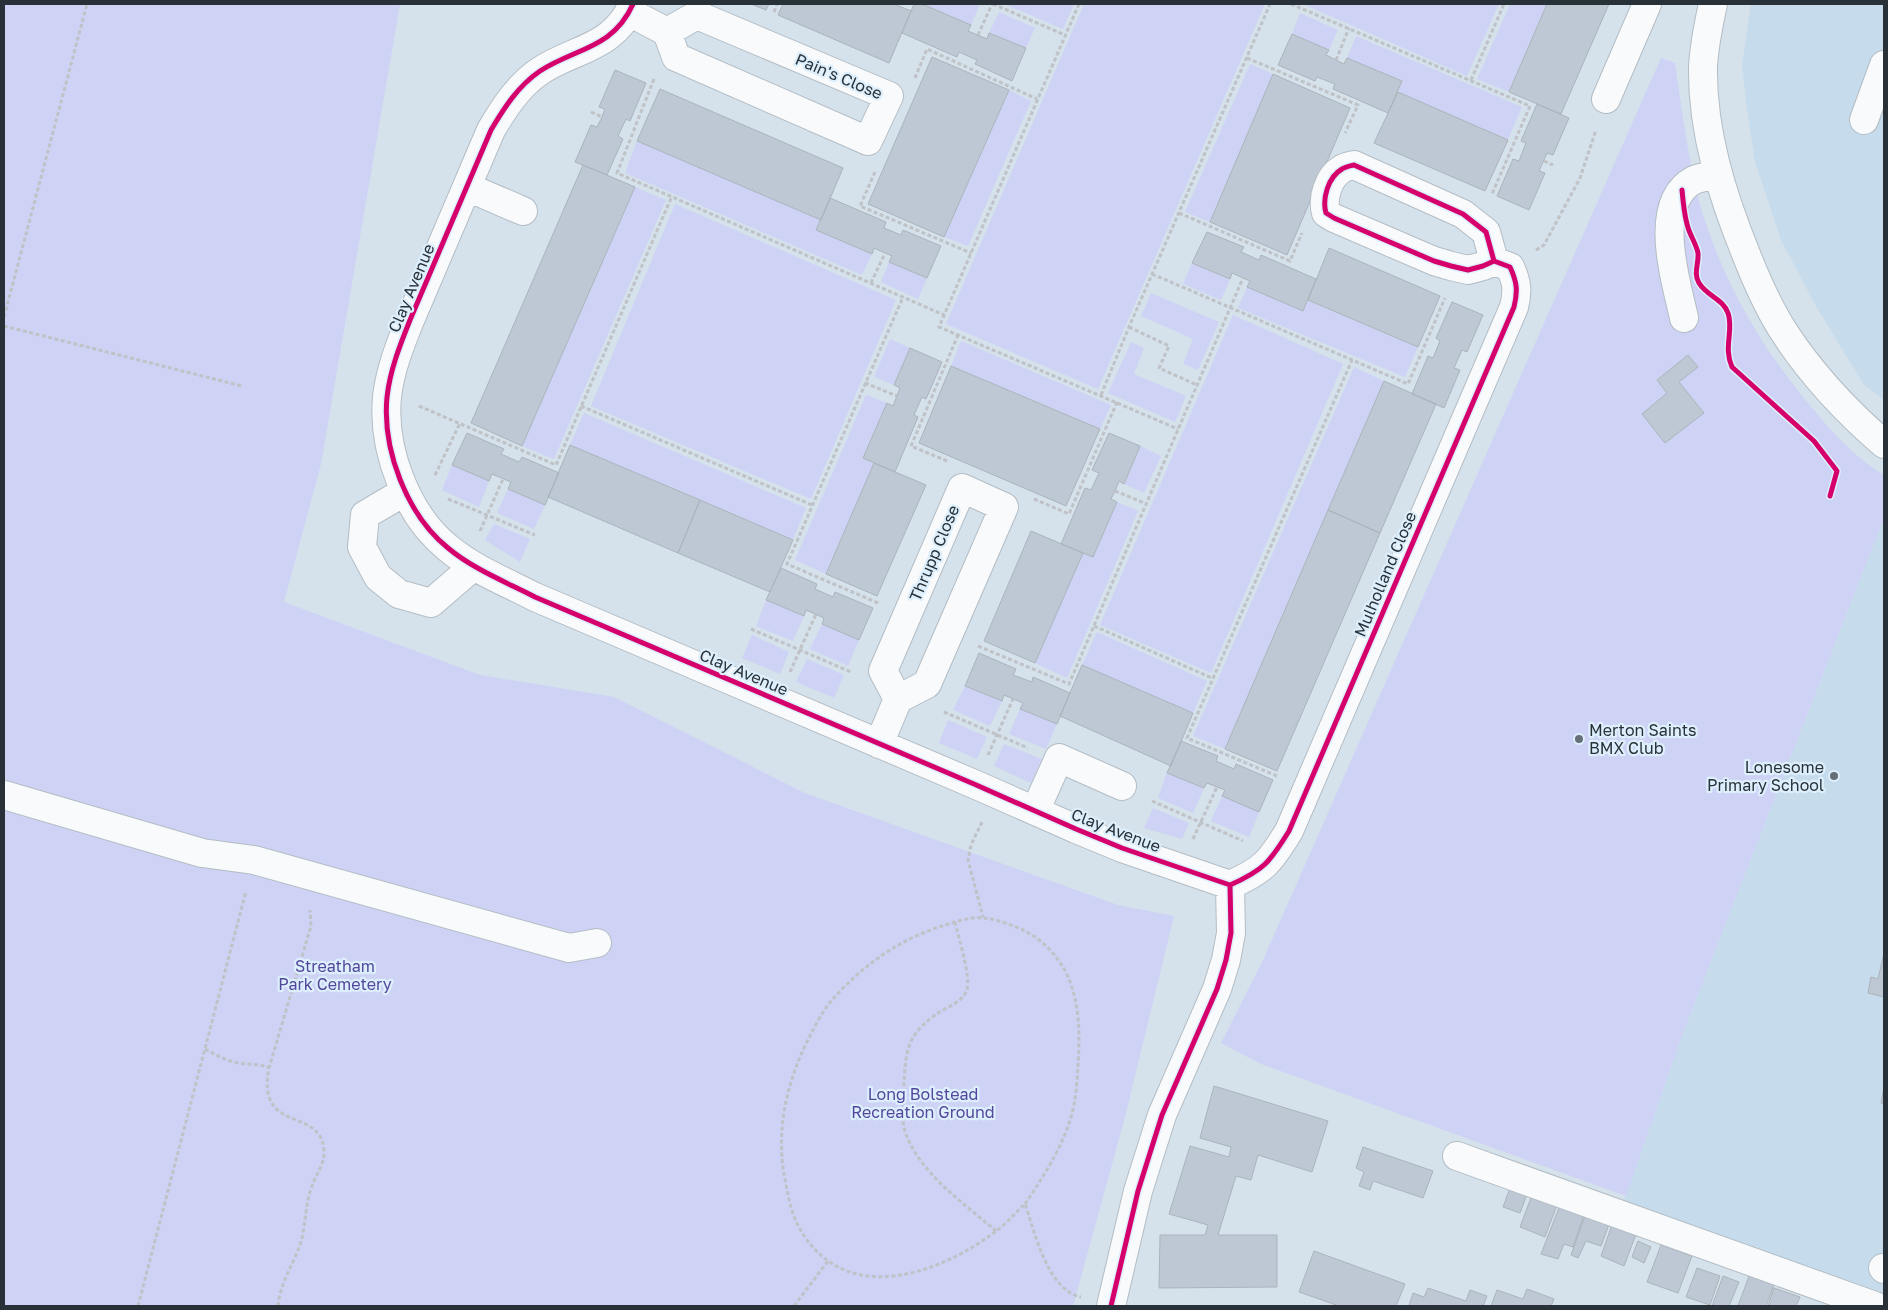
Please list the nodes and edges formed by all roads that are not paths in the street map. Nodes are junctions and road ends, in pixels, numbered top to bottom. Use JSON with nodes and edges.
{"nodes":[{"id":1,"x":1647,"y":4,"type":"edge"},
{"id":2,"x":1714,"y":4,"type":"edge"},
{"id":3,"x":631,"y":8,"type":"edge"},
{"id":4,"x":667,"y":32,"type":"junction"},
{"id":5,"x":1884,"y":65,"type":"edge"},
{"id":6,"x":1606,"y":99,"type":"road end"},
{"id":7,"x":1864,"y":120,"type":"dead end"},
{"id":8,"x":1717,"y":175,"type":"junction"},
{"id":9,"x":467,"y":187,"type":"junction"},
{"id":10,"x":523,"y":211,"type":"dead end"},
{"id":11,"x":1494,"y":260,"type":"junction"},
{"id":12,"x":1684,"y":318,"type":"dead end"},
{"id":13,"x":1884,"y":444,"type":"edge"},
{"id":14,"x":404,"y":492,"type":"junction"},
{"id":15,"x":474,"y":566,"type":"junction"},
{"id":16,"x":898,"y":699,"type":"junction"},
{"id":17,"x":879,"y":744,"type":"junction"},
{"id":18,"x":1122,"y":786,"type":"dead end"},
{"id":19,"x":4,"y":795,"type":"edge"},
{"id":20,"x":1035,"y":812,"type":"junction"},
{"id":21,"x":1230,"y":885,"type":"junction"},
{"id":22,"x":597,"y":943,"type":"dead end"},
{"id":23,"x":1457,"y":1156,"type":"dead end"},
{"id":24,"x":1111,"y":1304,"type":"edge"},
{"id":25,"x":1875,"y":1306,"type":"edge"}],
"edges":[{"from":1,"to":6,"type":"street"},
{"from":2,"to":8,"type":"street"},
{"from":3,"to":4,"type":"street"},
{"from":3,"to":9,"type":"street","name":"Clay Avenue"},
{"from":4,"to":4,"type":"street","name":"Pain's Close"},
{"from":5,"to":7,"type":"street"},
{"from":8,"to":12,"type":"street"},
{"from":8,"to":13,"type":"street"},
{"from":9,"to":10,"type":"street"},
{"from":9,"to":14,"type":"street","name":"Clay Avenue"},
{"from":11,"to":11,"type":"street"},
{"from":11,"to":21,"type":"street","name":"Mulholland Close"},
{"from":14,"to":15,"type":"street","name":"Clay Avenue"},
{"from":14,"to":15,"type":"street"},
{"from":15,"to":17,"type":"street","name":"Clay Avenue"},
{"from":16,"to":16,"type":"street","name":"Thrupp Close"},
{"from":16,"to":17,"type":"street"},
{"from":17,"to":20,"type":"street","name":"Clay Avenue"},
{"from":18,"to":20,"type":"street"},
{"from":19,"to":22,"type":"street"},
{"from":20,"to":21,"type":"street","name":"Clay Avenue"},
{"from":21,"to":24,"type":"street"},
{"from":23,"to":25,"type":"street"}]}
